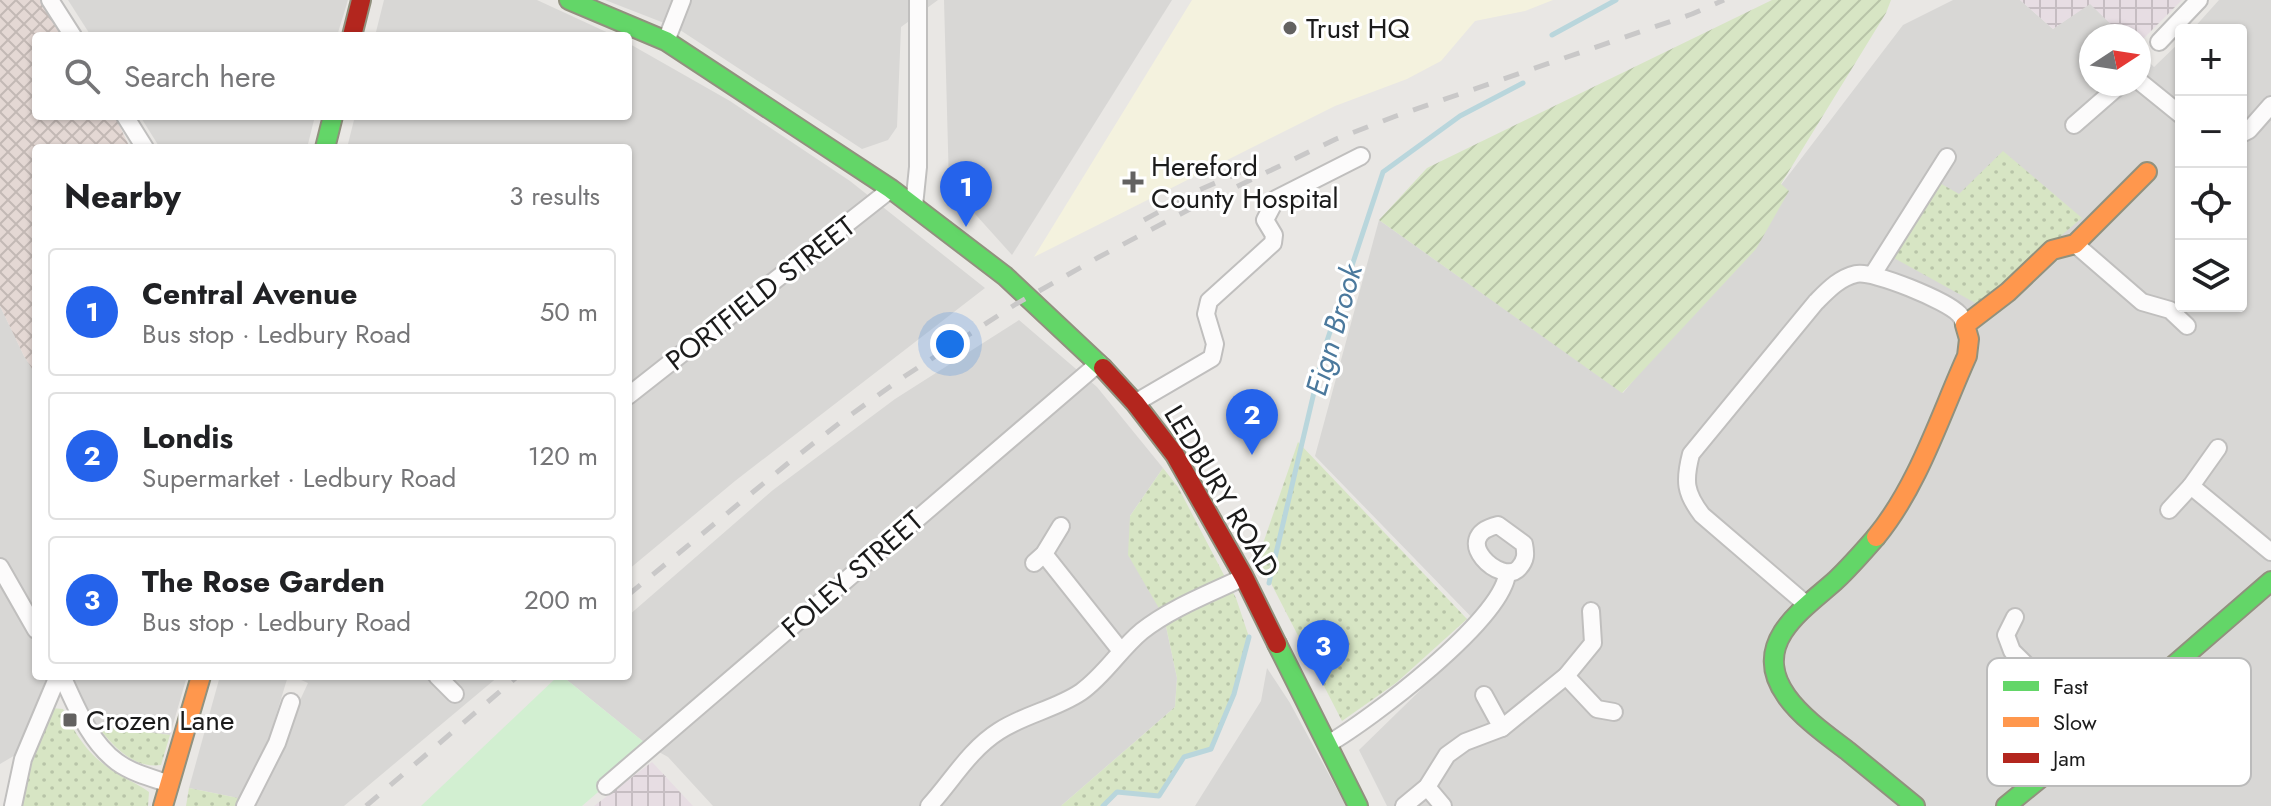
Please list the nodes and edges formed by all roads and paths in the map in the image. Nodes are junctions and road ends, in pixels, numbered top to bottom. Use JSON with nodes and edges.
{"nodes":[{"id":1,"x":50,"y":0,"type":"edge"},
{"id":2,"x":361,"y":0,"type":"edge"},
{"id":3,"x":569,"y":0,"type":"edge"},
{"id":4,"x":682,"y":0,"type":"edge"},
{"id":5,"x":918,"y":0,"type":"edge"},
{"id":6,"x":2199,"y":0,"type":"edge"},
{"id":7,"x":70,"y":32,"type":"edge"},
{"id":8,"x":353,"y":32,"type":"edge"},
{"id":9,"x":666,"y":41,"type":"junction"},
{"id":10,"x":2159,"y":42,"type":"dead end"},
{"id":11,"x":2151,"y":91,"type":"edge"},
{"id":12,"x":2107,"y":96,"type":"edge"},
{"id":13,"x":2271,"y":105,"type":"edge"},
{"id":14,"x":2175,"y":110,"type":"edge"},
{"id":15,"x":128,"y":120,"type":"edge"},
{"id":16,"x":332,"y":120,"type":"edge"},
{"id":17,"x":2074,"y":125,"type":"dead end"},
{"id":18,"x":2247,"y":131,"type":"edge"},
{"id":19,"x":142,"y":144,"type":"edge"},
{"id":20,"x":326,"y":144,"type":"edge"},
{"id":21,"x":1361,"y":156,"type":"dead end"},
{"id":22,"x":1947,"y":157,"type":"dead end"},
{"id":23,"x":2147,"y":172,"type":"dead end"},
{"id":24,"x":891,"y":189,"type":"junction"},
{"id":25,"x":914,"y":206,"type":"junction"},
{"id":26,"x":2075,"y":244,"type":"junction"},
{"id":27,"x":1873,"y":274,"type":"junction"},
{"id":28,"x":1965,"y":325,"type":"junction"},
{"id":29,"x":2187,"y":326,"type":"dead end"},
{"id":30,"x":1099,"y":363,"type":"junction"},
{"id":31,"x":632,"y":376,"type":"edge"},
{"id":32,"x":644,"y":384,"type":"junction"},
{"id":33,"x":632,"y":393,"type":"edge"},
{"id":34,"x":1135,"y":403,"type":"junction"},
{"id":35,"x":2218,"y":448,"type":"dead end"},
{"id":36,"x":2191,"y":486,"type":"junction"},
{"id":37,"x":2169,"y":510,"type":"dead end"},
{"id":38,"x":1061,"y":526,"type":"dead end"},
{"id":39,"x":2271,"y":552,"type":"edge"},
{"id":40,"x":0,"y":567,"type":"edge"},
{"id":41,"x":1507,"y":574,"type":"dead end"},
{"id":42,"x":2271,"y":581,"type":"edge"},
{"id":43,"x":1248,"y":584,"type":"junction"},
{"id":44,"x":1807,"y":605,"type":"junction"},
{"id":45,"x":1591,"y":611,"type":"dead end"},
{"id":46,"x":2015,"y":617,"type":"dead end"},
{"id":47,"x":32,"y":623,"type":"edge"},
{"id":48,"x":1121,"y":651,"type":"junction"},
{"id":49,"x":2019,"y":658,"type":"edge"},
{"id":50,"x":2182,"y":658,"type":"edge"},
{"id":51,"x":1566,"y":676,"type":"junction"},
{"id":52,"x":58,"y":680,"type":"edge"},
{"id":53,"x":62,"y":680,"type":"edge"},
{"id":54,"x":200,"y":680,"type":"edge"},
{"id":55,"x":441,"y":680,"type":"edge"},
{"id":56,"x":455,"y":694,"type":"dead end"},
{"id":57,"x":1484,"y":695,"type":"dead end"},
{"id":58,"x":291,"y":702,"type":"dead end"},
{"id":59,"x":1614,"y":712,"type":"dead end"},
{"id":60,"x":1502,"y":728,"type":"junction"},
{"id":61,"x":1328,"y":744,"type":"junction"},
{"id":62,"x":170,"y":784,"type":"junction"},
{"id":63,"x":606,"y":786,"type":"dead end"},
{"id":64,"x":2031,"y":786,"type":"edge"},
{"id":65,"x":1427,"y":787,"type":"junction"},
{"id":66,"x":13,"y":806,"type":"edge"},
{"id":67,"x":163,"y":806,"type":"edge"},
{"id":68,"x":245,"y":806,"type":"edge"},
{"id":69,"x":929,"y":806,"type":"edge"},
{"id":70,"x":1358,"y":806,"type":"edge"},
{"id":71,"x":1404,"y":806,"type":"edge"},
{"id":72,"x":1443,"y":806,"type":"edge"},
{"id":73,"x":1915,"y":806,"type":"edge"},
{"id":74,"x":2006,"y":806,"type":"edge"}],
"edges":[{"from":1,"to":7,"type":"street"},
{"from":2,"to":8,"type":"main road"},
{"from":3,"to":9,"type":"main road","name":"LEDBURY ROAD"},
{"from":4,"to":9,"type":"street"},
{"from":5,"to":25,"type":"street"},
{"from":6,"to":10,"type":"street"},
{"from":9,"to":24,"type":"main road","name":"LEDBURY ROAD"},
{"from":11,"to":14,"type":"street"},
{"from":12,"to":17,"type":"street"},
{"from":13,"to":18,"type":"street"},
{"from":15,"to":19,"type":"street"},
{"from":16,"to":20,"type":"main road"},
{"from":21,"to":34,"type":"street"},
{"from":22,"to":27,"type":"street"},
{"from":23,"to":26,"type":"main road"},
{"from":24,"to":25,"type":"main road","name":"LEDBURY ROAD"},
{"from":24,"to":32,"type":"street","name":"PORTFIELD STREET"},
{"from":25,"to":30,"type":"main road","name":"LEDBURY ROAD"},
{"from":26,"to":28,"type":"main road"},
{"from":26,"to":29,"type":"street"},
{"from":27,"to":28,"type":"street"},
{"from":27,"to":44,"type":"street"},
{"from":28,"to":44,"type":"main road"},
{"from":30,"to":34,"type":"main road","name":"LEDBURY ROAD"},
{"from":30,"to":63,"type":"street","name":"FOLEY STREET"},
{"from":31,"to":32,"type":"street"},
{"from":32,"to":33,"type":"street","name":"PORTFIELD STREET"},
{"from":34,"to":43,"type":"main road","name":"LEDBURY ROAD"},
{"from":35,"to":36,"type":"street"},
{"from":36,"to":37,"type":"street"},
{"from":36,"to":39,"type":"street"},
{"from":38,"to":48,"type":"street"},
{"from":40,"to":47,"type":"street"},
{"from":41,"to":61,"type":"street"},
{"from":42,"to":50,"type":"main road"},
{"from":43,"to":48,"type":"street"},
{"from":43,"to":61,"type":"main road","name":"LEDBURY ROAD"},
{"from":44,"to":73,"type":"main road"},
{"from":45,"to":51,"type":"street"},
{"from":46,"to":49,"type":"street"},
{"from":48,"to":69,"type":"street"},
{"from":51,"to":59,"type":"street"},
{"from":51,"to":60,"type":"street"},
{"from":52,"to":66,"type":"street"},
{"from":53,"to":62,"type":"street"},
{"from":54,"to":62,"type":"main road"},
{"from":55,"to":56,"type":"street"},
{"from":57,"to":60,"type":"street"},
{"from":58,"to":68,"type":"street"},
{"from":60,"to":65,"type":"street"},
{"from":61,"to":70,"type":"main road","name":"LEDBURY ROAD"},
{"from":62,"to":67,"type":"main road"},
{"from":64,"to":74,"type":"main road"},
{"from":65,"to":71,"type":"street"},
{"from":65,"to":72,"type":"street"}]}
